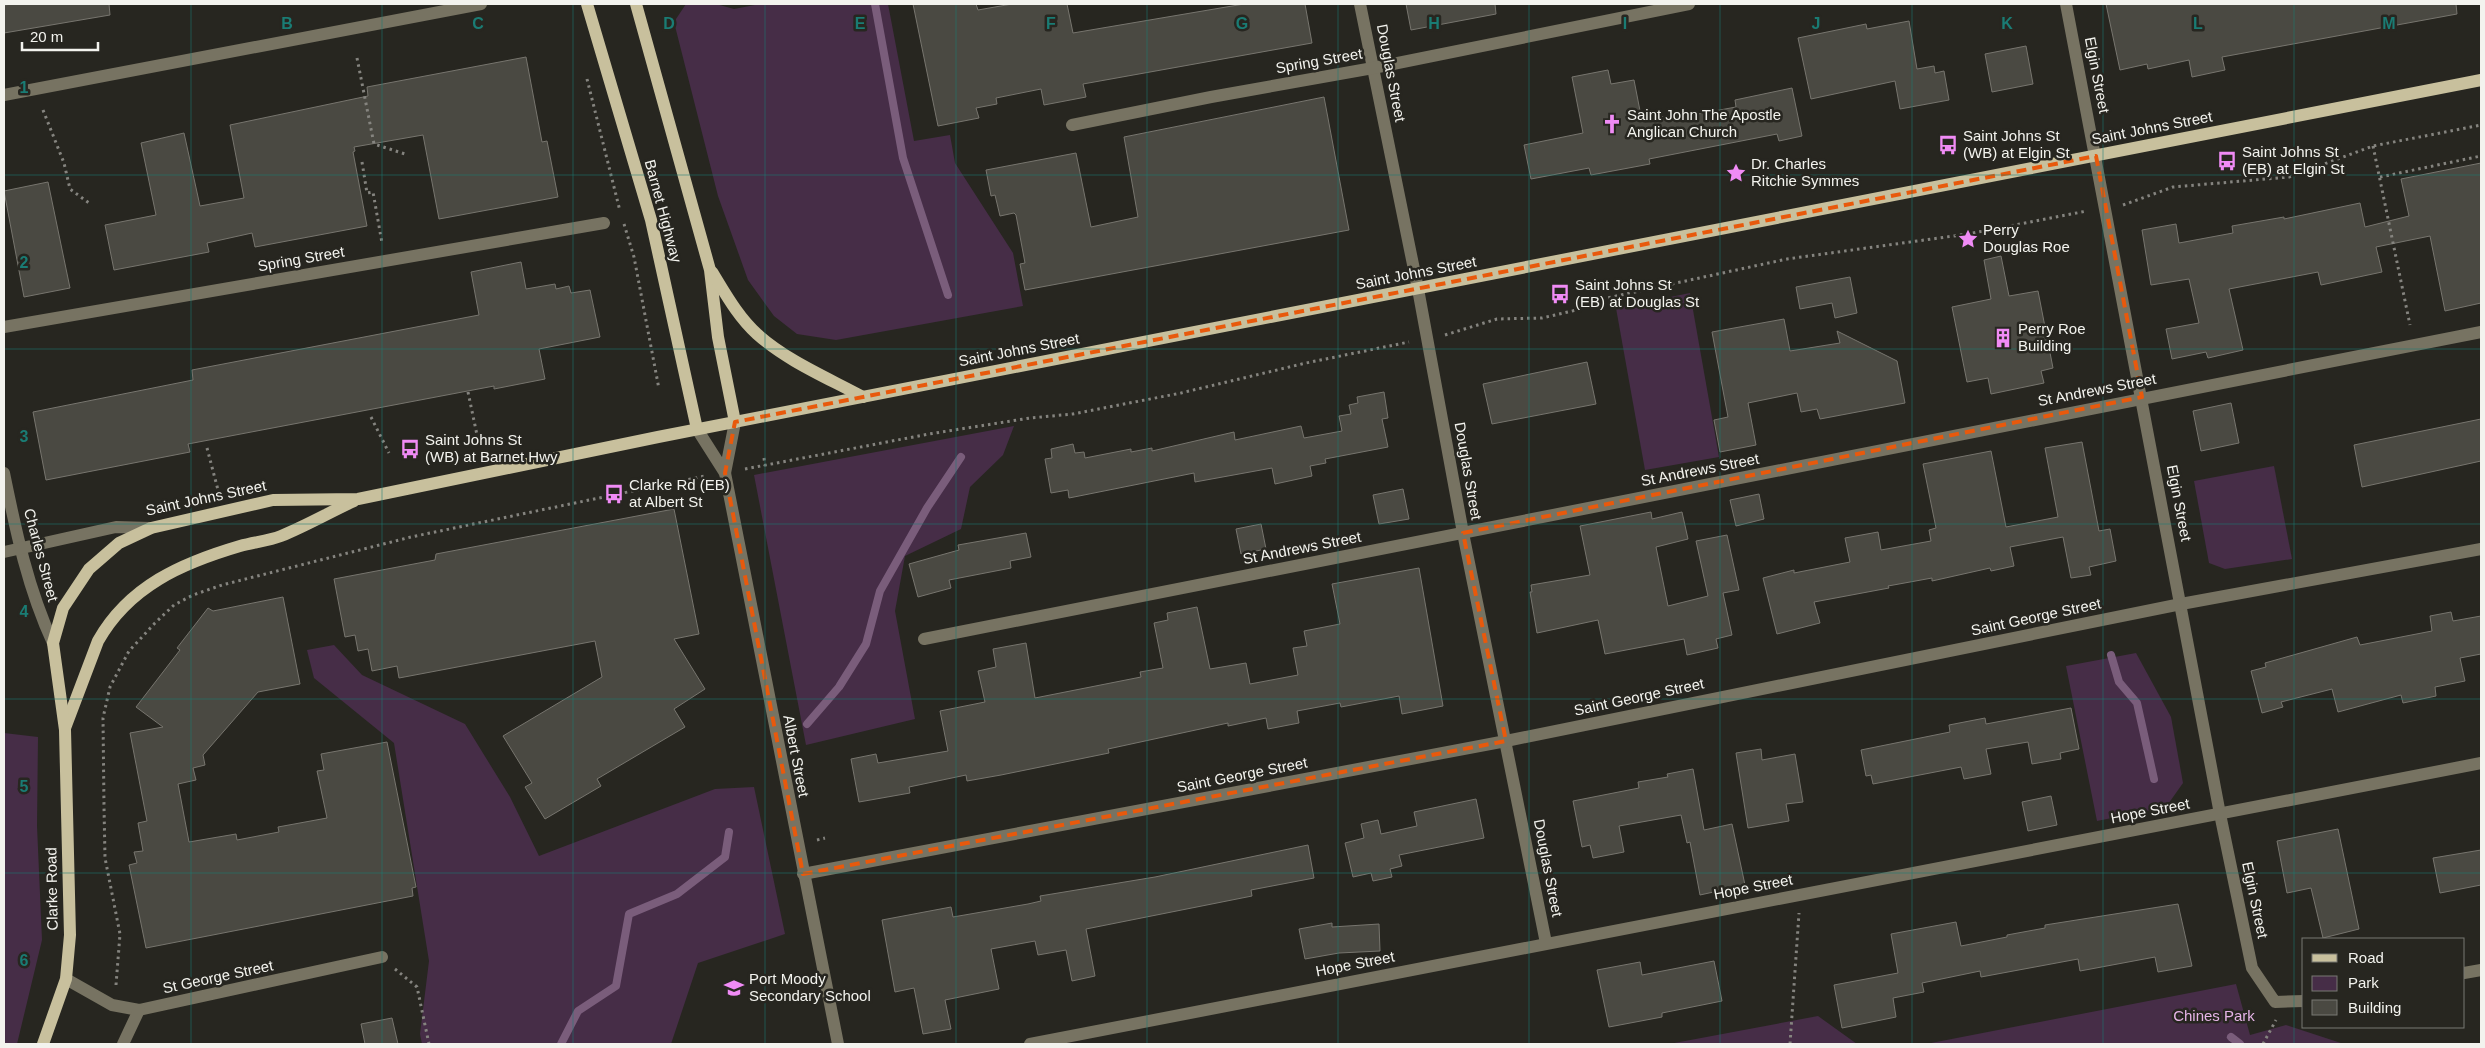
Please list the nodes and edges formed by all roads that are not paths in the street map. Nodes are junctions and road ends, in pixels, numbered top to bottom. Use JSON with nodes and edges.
{"nodes":[{"id":1,"x":481,"y":4,"type":"edge"},
{"id":2,"x":586,"y":4,"type":"edge"},
{"id":3,"x":636,"y":4,"type":"edge"},
{"id":4,"x":1360,"y":4,"type":"edge"},
{"id":5,"x":1689,"y":4,"type":"edge"},
{"id":6,"x":2066,"y":4,"type":"edge"},
{"id":7,"x":1373,"y":68,"type":"junction"},
{"id":8,"x":2481,"y":80,"type":"edge"},
{"id":9,"x":4,"y":95,"type":"edge"},
{"id":10,"x":1072,"y":125,"type":"dead end"},
{"id":11,"x":2096,"y":156,"type":"junction"},
{"id":12,"x":604,"y":223,"type":"dead end"},
{"id":13,"x":710,"y":270,"type":"junction"},
{"id":14,"x":1418,"y":289,"type":"junction"},
{"id":15,"x":4,"y":327,"type":"edge"},
{"id":16,"x":2481,"y":332,"type":"edge"},
{"id":17,"x":863,"y":397,"type":"junction"},
{"id":18,"x":2142,"y":397,"type":"junction"},
{"id":19,"x":735,"y":422,"type":"junction"},
{"id":20,"x":697,"y":430,"type":"junction"},
{"id":21,"x":4,"y":473,"type":"edge"},
{"id":22,"x":725,"y":473,"type":"junction"},
{"id":23,"x":358,"y":499,"type":"junction"},
{"id":24,"x":151,"y":528,"type":"junction"},
{"id":25,"x":1463,"y":533,"type":"junction"},
{"id":26,"x":20,"y":548,"type":"junction"},
{"id":27,"x":2481,"y":548,"type":"edge"},
{"id":28,"x":4,"y":552,"type":"edge"},
{"id":29,"x":151,"y":583,"type":"joint"},
{"id":30,"x":2181,"y":604,"type":"junction"},
{"id":31,"x":924,"y":639,"type":"dead end"},
{"id":32,"x":54,"y":643,"type":"junction"},
{"id":33,"x":64,"y":730,"type":"junction"},
{"id":34,"x":1506,"y":741,"type":"junction"},
{"id":35,"x":2481,"y":763,"type":"edge"},
{"id":36,"x":2220,"y":814,"type":"junction"},
{"id":37,"x":803,"y":874,"type":"junction"},
{"id":38,"x":1546,"y":944,"type":"junction"},
{"id":39,"x":382,"y":957,"type":"road end"},
{"id":40,"x":2481,"y":970,"type":"edge"},
{"id":41,"x":2465,"y":973,"type":"edge"},
{"id":42,"x":66,"y":979,"type":"junction"},
{"id":43,"x":2302,"y":1001,"type":"edge"},
{"id":44,"x":139,"y":1010,"type":"junction"},
{"id":45,"x":43,"y":1044,"type":"edge"},
{"id":46,"x":123,"y":1044,"type":"edge"},
{"id":47,"x":838,"y":1044,"type":"edge"},
{"id":48,"x":1030,"y":1044,"type":"edge"}],
"edges":[{"from":1,"to":9,"type":"street"},
{"from":2,"to":20,"type":"main road","name":"Barnet Highway"},
{"from":3,"to":13,"type":"main road","name":"Barnet Highway"},
{"from":4,"to":7,"type":"street","name":"Douglas Street"},
{"from":5,"to":7,"type":"street","name":"Spring Street"},
{"from":6,"to":11,"type":"street","name":"Elgin Street"},
{"from":7,"to":10,"type":"street","name":"Spring Street"},
{"from":7,"to":14,"type":"street","name":"Douglas Street"},
{"from":8,"to":11,"type":"main road","name":"Saint Johns Street"},
{"from":11,"to":14,"type":"main road","name":"Saint Johns Street"},
{"from":11,"to":18,"type":"street","name":"Elgin Street"},
{"from":12,"to":15,"type":"street","name":"Spring Street"},
{"from":13,"to":17,"type":"main road"},
{"from":13,"to":19,"type":"main road","name":"Barnet Highway"},
{"from":14,"to":17,"type":"main road","name":"Saint Johns Street"},
{"from":14,"to":25,"type":"street","name":"Douglas Street"},
{"from":16,"to":18,"type":"street","name":"St Andrews Street"},
{"from":17,"to":19,"type":"main road","name":"Saint Johns Street"},
{"from":18,"to":25,"type":"street","name":"St Andrews Street"},
{"from":18,"to":30,"type":"street","name":"Elgin Street"},
{"from":19,"to":20,"type":"main road","name":"Saint Johns Street"},
{"from":19,"to":22,"type":"street","name":"Albert Street"},
{"from":20,"to":22,"type":"street","name":"Albert Street"},
{"from":20,"to":23,"type":"main road","name":"Saint Johns Street"},
{"from":21,"to":26,"type":"street","name":"Charles Street"},
{"from":22,"to":37,"type":"street","name":"Albert Street"},
{"from":23,"to":24,"type":"main road","name":"Saint Johns Street"},
{"from":23,"to":29,"type":"main road","name":"Saint Johns Street"},
{"from":24,"to":26,"type":"street","name":"Saint Johns Street"},
{"from":24,"to":32,"type":"main road","name":"Clarke Road"},
{"from":25,"to":31,"type":"street","name":"St Andrews Street"},
{"from":25,"to":34,"type":"street","name":"Douglas Street"},
{"from":26,"to":28,"type":"street","name":"Saint Johns Street"},
{"from":26,"to":32,"type":"street","name":"Charles Street"},
{"from":27,"to":30,"type":"street","name":"Saint George Street"},
{"from":29,"to":33,"type":"main road","name":"Clarke Road"},
{"from":30,"to":34,"type":"street","name":"Saint George Street"},
{"from":30,"to":36,"type":"street","name":"Elgin Street"},
{"from":32,"to":33,"type":"main road","name":"Clarke Road"},
{"from":33,"to":42,"type":"main road","name":"Clarke Road"},
{"from":34,"to":37,"type":"street","name":"Saint George Street"},
{"from":34,"to":38,"type":"street","name":"Douglas Street"},
{"from":35,"to":36,"type":"street","name":"Hope Street"},
{"from":36,"to":38,"type":"street","name":"Hope Street"},
{"from":36,"to":43,"type":"street","name":"Elgin Street"},
{"from":37,"to":47,"type":"street","name":"Albert Street"},
{"from":38,"to":48,"type":"street","name":"Hope Street"},
{"from":39,"to":44,"type":"street","name":"St George Street"},
{"from":40,"to":41,"type":"street"},
{"from":42,"to":44,"type":"street","name":"St George Street"},
{"from":42,"to":45,"type":"main road","name":"Clarke Road"},
{"from":44,"to":46,"type":"street"}]}
